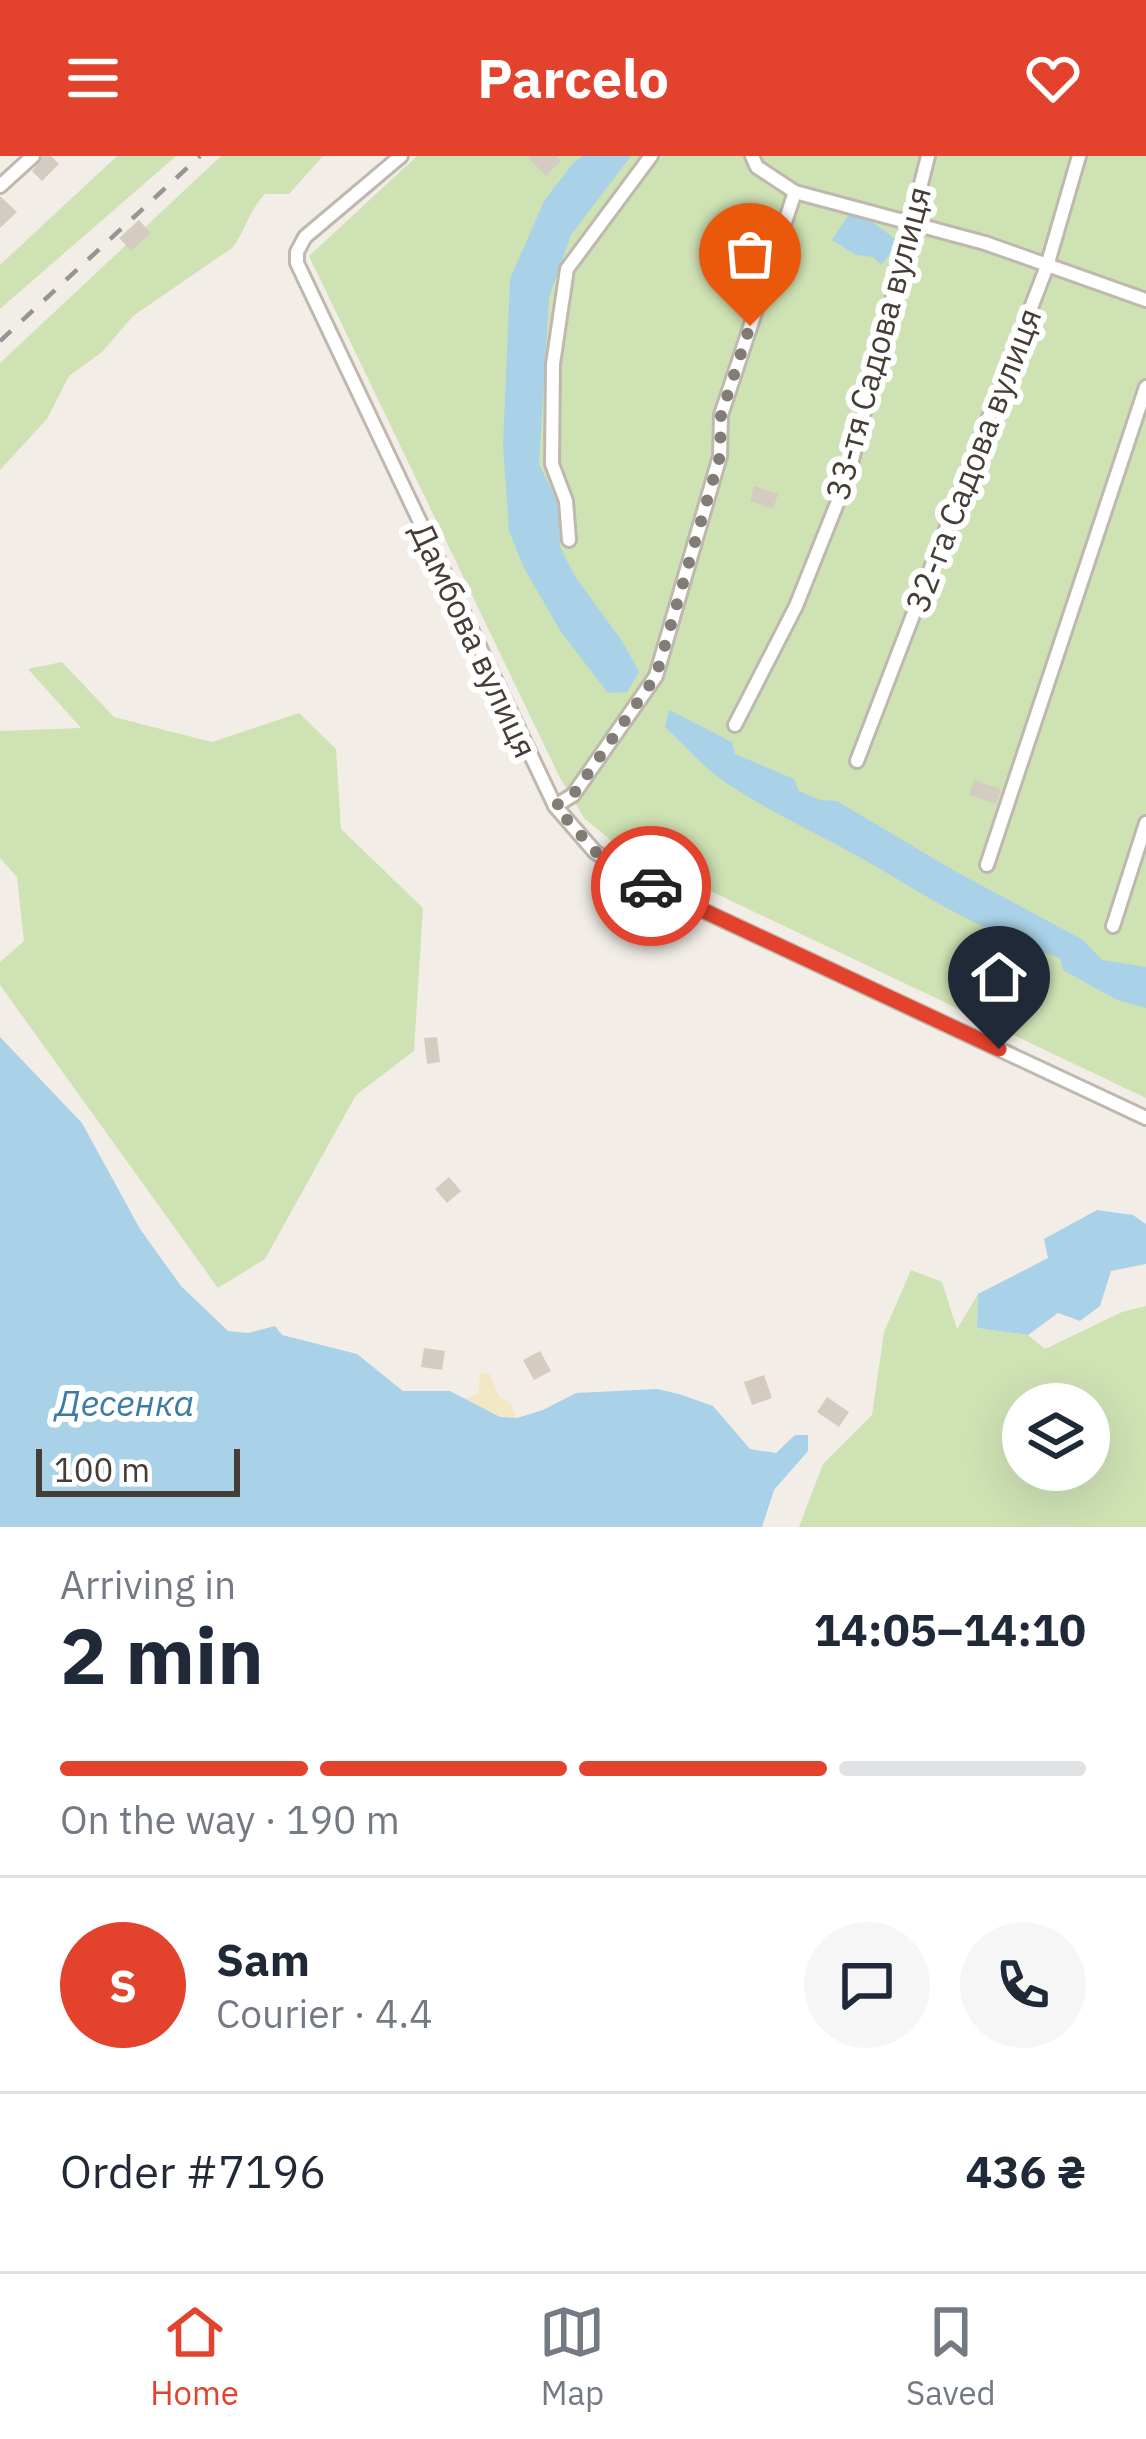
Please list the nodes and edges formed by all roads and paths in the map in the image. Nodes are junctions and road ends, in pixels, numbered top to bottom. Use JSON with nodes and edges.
{"nodes":[{"id":1,"x":33,"y":156,"type":"edge"},
{"id":2,"x":400,"y":156,"type":"edge"},
{"id":3,"x":651,"y":156,"type":"edge"},
{"id":4,"x":928,"y":156,"type":"edge"},
{"id":5,"x":1079,"y":156,"type":"edge"},
{"id":6,"x":754,"y":162,"type":"edge"},
{"id":7,"x":0,"y":186,"type":"edge"},
{"id":8,"x":795,"y":192,"type":"junction"},
{"id":9,"x":910,"y":220,"type":"junction"},
{"id":10,"x":1047,"y":266,"type":"junction"},
{"id":11,"x":1146,"y":300,"type":"edge"},
{"id":12,"x":1146,"y":387,"type":"edge"},
{"id":13,"x":569,"y":541,"type":"dead end"},
{"id":14,"x":735,"y":725,"type":"dead end"},
{"id":15,"x":857,"y":761,"type":"dead end"},
{"id":16,"x":555,"y":806,"type":"junction"},
{"id":17,"x":1146,"y":823,"type":"edge"},
{"id":18,"x":987,"y":865,"type":"dead end"},
{"id":19,"x":1113,"y":926,"type":"dead end"},
{"id":20,"x":1146,"y":1118,"type":"edge"}],
"edges":[{"from":1,"to":7,"type":"street"},
{"from":2,"to":16,"type":"street","name":"Дамбова вулиця"},
{"from":3,"to":13,"type":"street"},
{"from":4,"to":9,"type":"street","name":"33-тя Садова вулиця"},
{"from":5,"to":10,"type":"street","name":"32-га Садова вулиця"},
{"from":6,"to":8,"type":"street"},
{"from":8,"to":9,"type":"street"},
{"from":8,"to":16,"type":"street"},
{"from":9,"to":10,"type":"street"},
{"from":9,"to":14,"type":"street","name":"33-тя Садова вулиця"},
{"from":10,"to":11,"type":"street"},
{"from":10,"to":15,"type":"street","name":"32-га Садова вулиця"},
{"from":12,"to":18,"type":"street"},
{"from":16,"to":20,"type":"street","name":"Дамбова вулиця"},
{"from":17,"to":19,"type":"street"}]}
